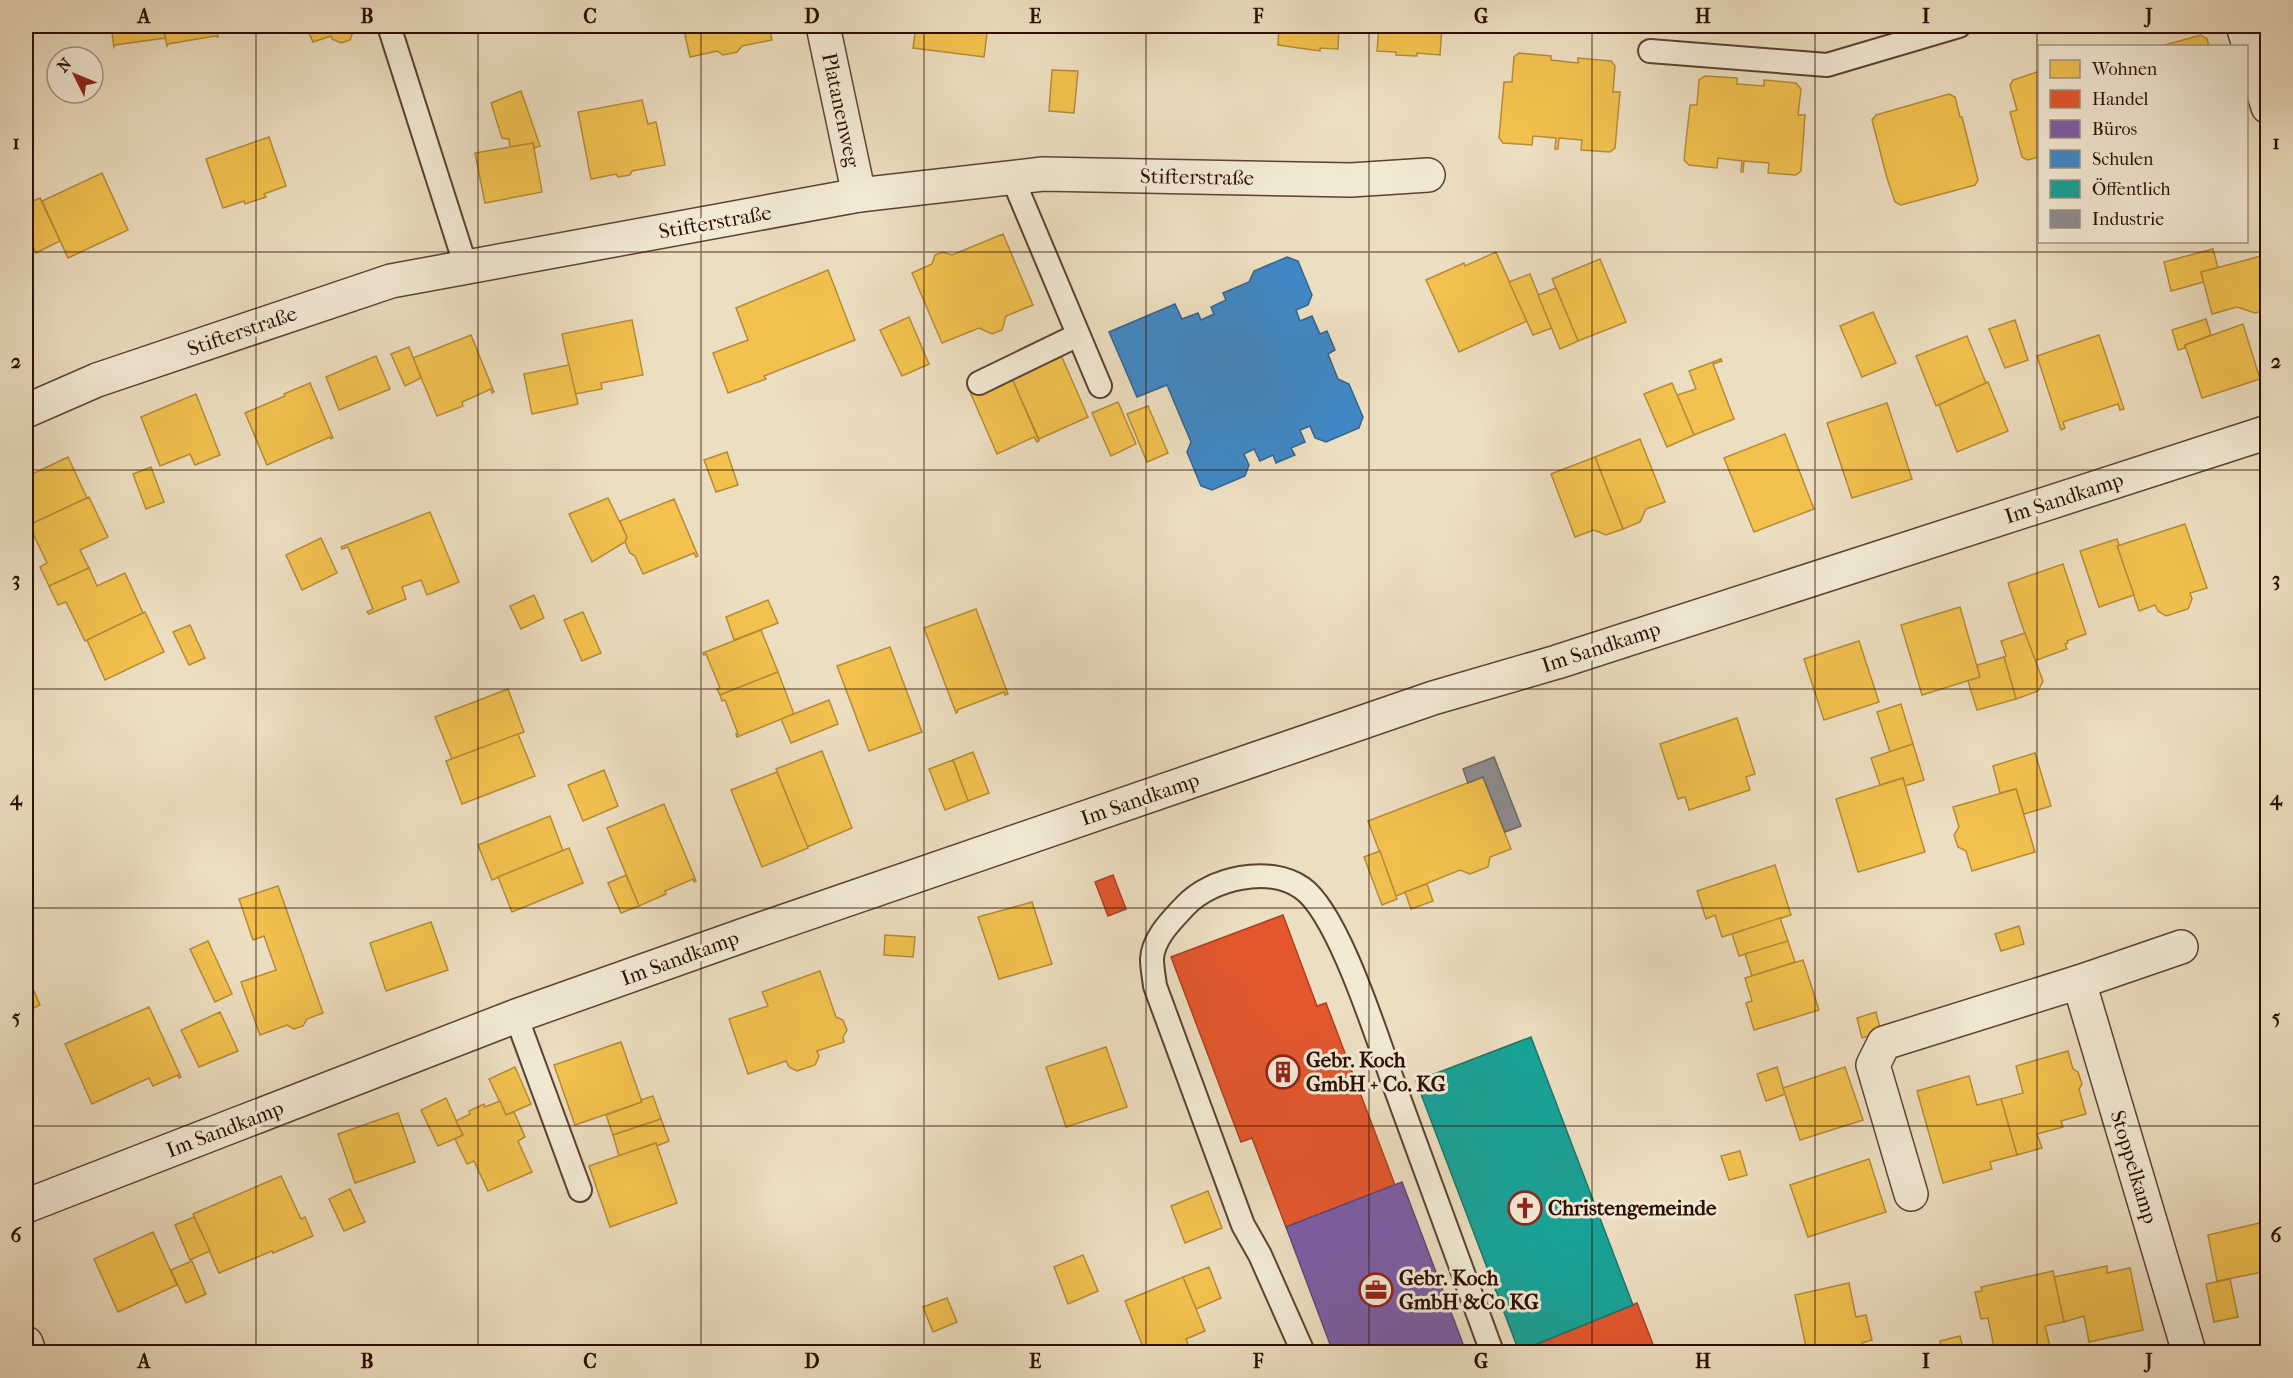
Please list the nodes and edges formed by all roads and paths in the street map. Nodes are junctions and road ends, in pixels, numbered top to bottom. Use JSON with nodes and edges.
{"nodes":[{"id":1,"x":389,"y":26,"type":"edge"},
{"id":2,"x":823,"y":26,"type":"edge"},
{"id":3,"x":1959,"y":26,"type":"edge"},
{"id":4,"x":2243,"y":26,"type":"edge"},
{"id":5,"x":1650,"y":51,"type":"dead end"},
{"id":6,"x":2268,"y":107,"type":"edge"},
{"id":7,"x":1428,"y":175,"type":"dead end"},
{"id":8,"x":1012,"y":177,"type":"junction"},
{"id":9,"x":859,"y":195,"type":"junction"},
{"id":10,"x":466,"y":267,"type":"junction"},
{"id":11,"x":1078,"y":335,"type":"junction"},
{"id":12,"x":979,"y":383,"type":"dead end"},
{"id":13,"x":1100,"y":386,"type":"dead end"},
{"id":14,"x":26,"y":411,"type":"edge"},
{"id":15,"x":2268,"y":432,"type":"edge"},
{"id":16,"x":2181,"y":947,"type":"dead end"},
{"id":17,"x":2079,"y":982,"type":"junction"},
{"id":18,"x":516,"y":1016,"type":"junction"},
{"id":19,"x":580,"y":1190,"type":"dead end"},
{"id":20,"x":1911,"y":1194,"type":"dead end"},
{"id":21,"x":26,"y":1206,"type":"edge"},
{"id":22,"x":26,"y":1343,"type":"edge"},
{"id":23,"x":29,"y":1353,"type":"edge"},
{"id":24,"x":1303,"y":1353,"type":"edge"},
{"id":25,"x":1492,"y":1353,"type":"edge"},
{"id":26,"x":2189,"y":1353,"type":"edge"}],
"edges":[{"from":1,"to":10,"type":"lane"},
{"from":2,"to":9,"type":"street","name":"Platanenweg"},
{"from":3,"to":5,"type":"lane"},
{"from":4,"to":6,"type":"street"},
{"from":7,"to":8,"type":"street","name":"Stifterstraße"},
{"from":8,"to":9,"type":"street","name":"Stifterstraße"},
{"from":8,"to":11,"type":"lane"},
{"from":9,"to":10,"type":"street","name":"Stifterstraße"},
{"from":10,"to":14,"type":"street","name":"Stifterstraße"},
{"from":11,"to":12,"type":"lane"},
{"from":11,"to":13,"type":"lane"},
{"from":15,"to":18,"type":"street","name":"Im Sandkamp"},
{"from":16,"to":17,"type":"street"},
{"from":17,"to":20,"type":"street"},
{"from":17,"to":26,"type":"street","name":"Stoppelkamp"},
{"from":18,"to":19,"type":"lane"},
{"from":18,"to":21,"type":"street","name":"Im Sandkamp"},
{"from":22,"to":23,"type":"street"},
{"from":24,"to":25,"type":"lane"}]}
